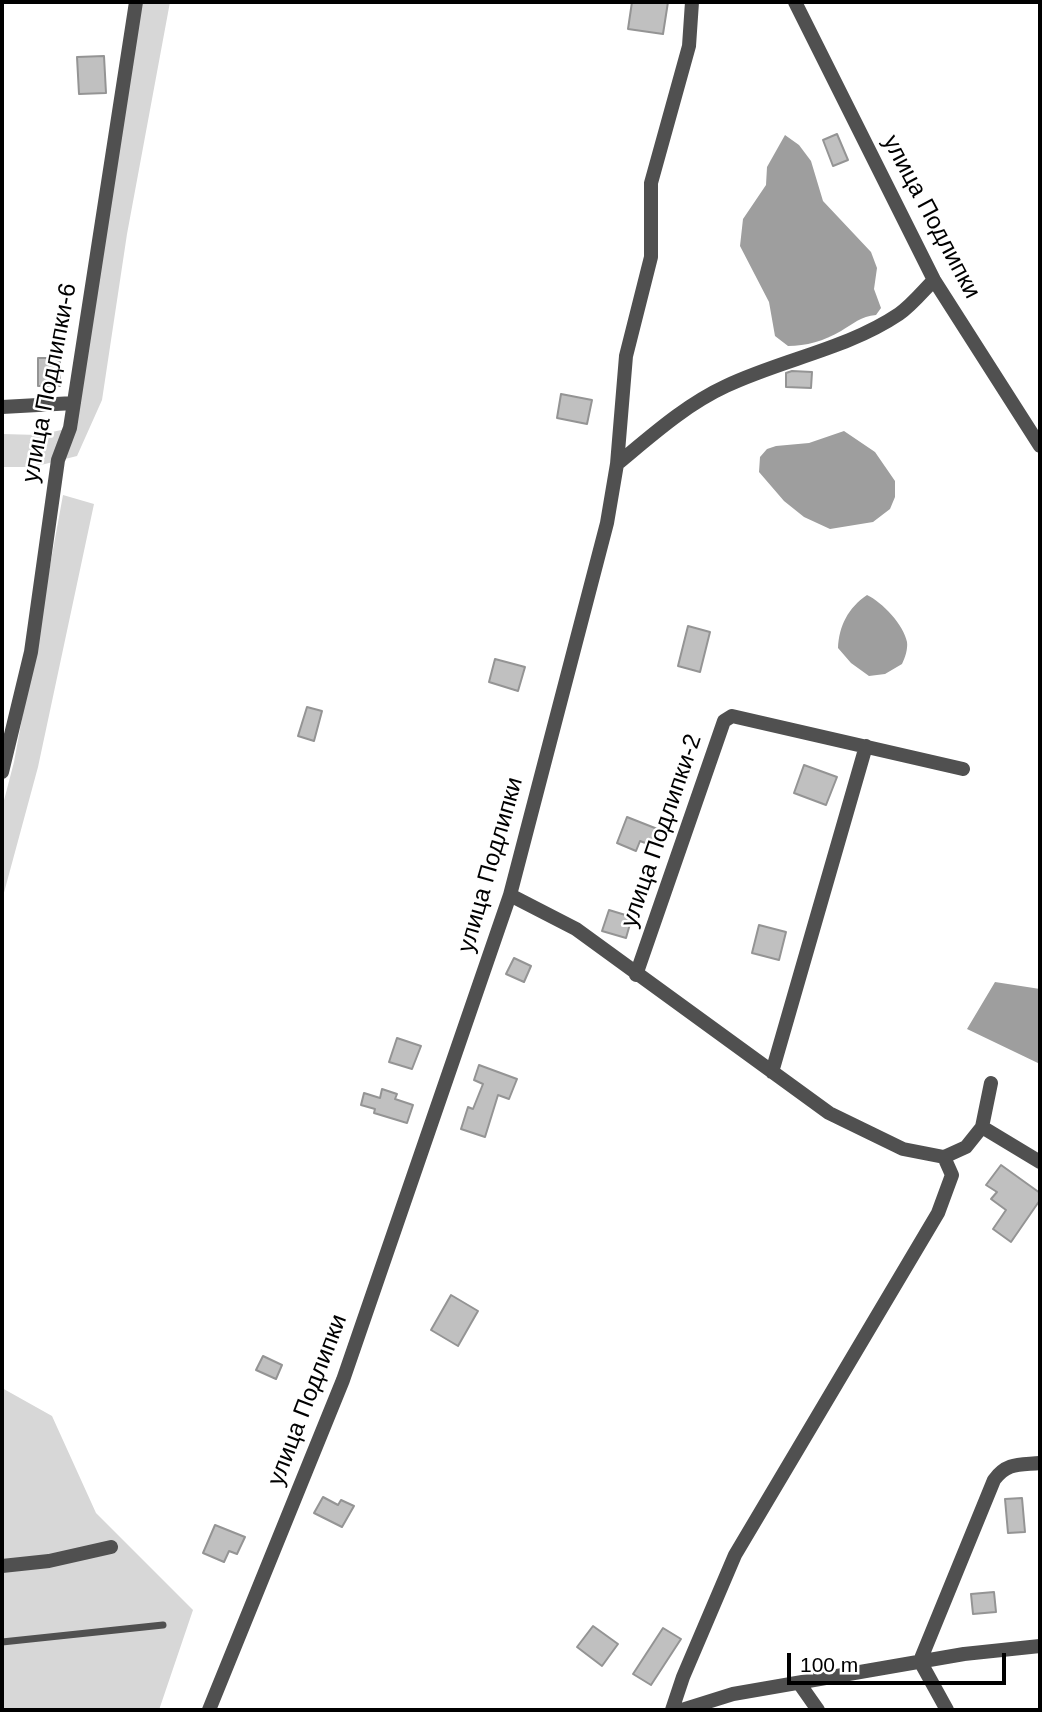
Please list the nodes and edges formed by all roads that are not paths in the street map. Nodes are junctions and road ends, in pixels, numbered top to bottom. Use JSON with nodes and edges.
{"nodes":[{"id":1,"x":136,"y":2,"type":"edge"},
{"id":2,"x":692,"y":2,"type":"edge"},
{"id":3,"x":795,"y":2,"type":"edge"},
{"id":4,"x":934,"y":280,"type":"junction"},
{"id":5,"x":74,"y":403,"type":"junction"},
{"id":6,"x":2,"y":407,"type":"edge"},
{"id":7,"x":1040,"y":446,"type":"edge"},
{"id":8,"x":618,"y":464,"type":"junction"},
{"id":9,"x":866,"y":746,"type":"junction"},
{"id":10,"x":963,"y":769,"type":"dead end"},
{"id":11,"x":2,"y":772,"type":"edge"},
{"id":12,"x":510,"y":895,"type":"junction"},
{"id":13,"x":636,"y":975,"type":"junction"},
{"id":14,"x":772,"y":1072,"type":"junction"},
{"id":15,"x":991,"y":1083,"type":"dead end"},
{"id":16,"x":982,"y":1127,"type":"junction"},
{"id":17,"x":944,"y":1157,"type":"junction"},
{"id":18,"x":1040,"y":1162,"type":"edge"},
{"id":19,"x":1040,"y":1463,"type":"edge"},
{"id":20,"x":111,"y":1547,"type":"dead end"},
{"id":21,"x":2,"y":1566,"type":"edge"},
{"id":22,"x":163,"y":1625,"type":"dead end"},
{"id":23,"x":2,"y":1642,"type":"edge"},
{"id":24,"x":1040,"y":1646,"type":"edge"},
{"id":25,"x":920,"y":1661,"type":"junction"},
{"id":26,"x":799,"y":1683,"type":"junction"},
{"id":27,"x":209,"y":1710,"type":"edge"},
{"id":28,"x":672,"y":1710,"type":"edge"},
{"id":29,"x":682,"y":1710,"type":"edge"},
{"id":30,"x":818,"y":1710,"type":"edge"},
{"id":31,"x":947,"y":1710,"type":"edge"}],
"edges":[{"from":1,"to":5,"type":"street","name":"улица Подлипки-6"},
{"from":2,"to":8,"type":"street","name":"улица Подлипки"},
{"from":3,"to":4,"type":"street","name":"улица Подлипки"},
{"from":4,"to":7,"type":"street","name":"улица Подлипки"},
{"from":4,"to":8,"type":"street"},
{"from":5,"to":6,"type":"street"},
{"from":5,"to":11,"type":"street","name":"улица Подлипки-6"},
{"from":8,"to":12,"type":"street","name":"улица Подлипки"},
{"from":9,"to":10,"type":"street","name":"улица Подлипки-2"},
{"from":9,"to":13,"type":"street","name":"улица Подлипки-2"},
{"from":9,"to":14,"type":"street"},
{"from":12,"to":13,"type":"street","name":"улица Подлипки-2"},
{"from":12,"to":27,"type":"street","name":"улица Подлипки"},
{"from":13,"to":14,"type":"street","name":"улица Подлипки-2"},
{"from":14,"to":17,"type":"street","name":"улица Подлипки-2"},
{"from":15,"to":16,"type":"street"},
{"from":16,"to":17,"type":"street"},
{"from":16,"to":18,"type":"street"},
{"from":17,"to":28,"type":"street"},
{"from":19,"to":25,"type":"street"},
{"from":20,"to":21,"type":"street"},
{"from":22,"to":23,"type":"lane"},
{"from":24,"to":25,"type":"street"},
{"from":25,"to":26,"type":"street"},
{"from":25,"to":31,"type":"street"},
{"from":26,"to":29,"type":"street"},
{"from":26,"to":30,"type":"street"}]}
